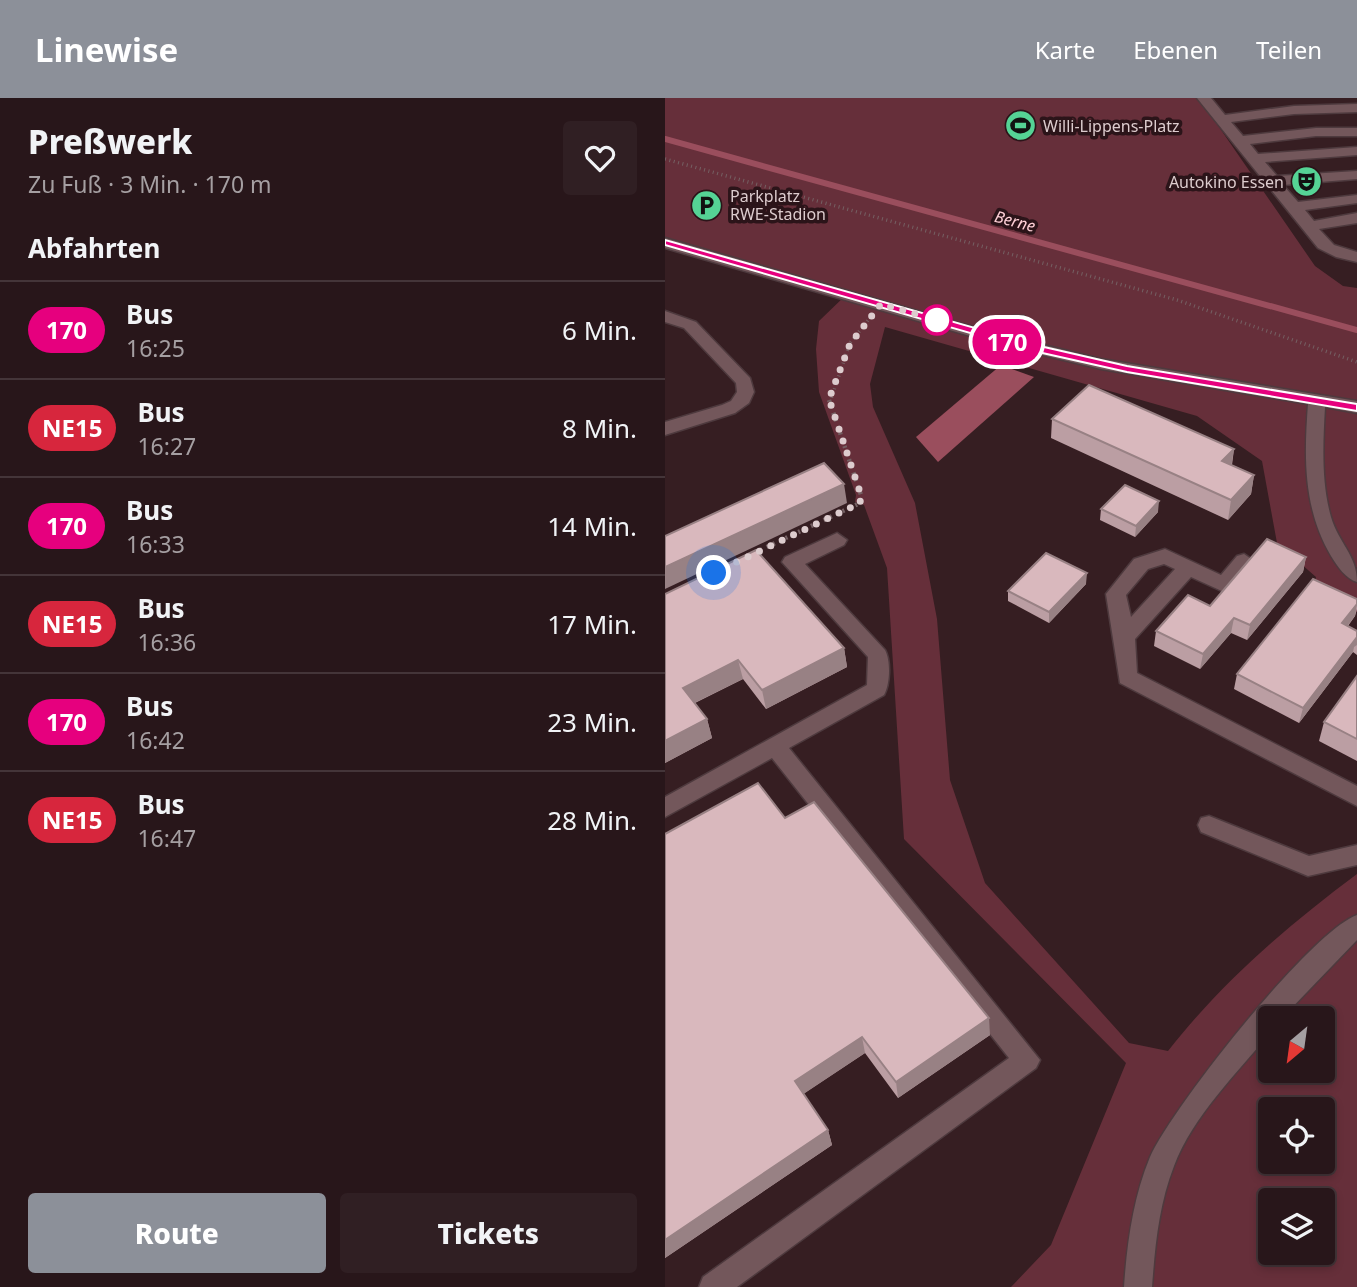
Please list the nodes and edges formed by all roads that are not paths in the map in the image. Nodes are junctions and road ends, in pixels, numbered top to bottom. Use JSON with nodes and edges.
{"nodes":[{"id":1,"x":1204,"y":98,"type":"edge"},
{"id":2,"x":1357,"y":108,"type":"edge"},
{"id":3,"x":1222,"y":119,"type":"junction"},
{"id":4,"x":1357,"y":132,"type":"edge"},
{"id":5,"x":1240,"y":141,"type":"junction"},
{"id":6,"x":1357,"y":151,"type":"edge"},
{"id":7,"x":1255,"y":159,"type":"junction"},
{"id":8,"x":1357,"y":174,"type":"edge"},
{"id":9,"x":1273,"y":181,"type":"junction"},
{"id":10,"x":1357,"y":199,"type":"edge"},
{"id":11,"x":1293,"y":207,"type":"junction"},
{"id":12,"x":1357,"y":218,"type":"edge"},
{"id":13,"x":1310,"y":226,"type":"junction"},
{"id":14,"x":665,"y":243,"type":"edge"},
{"id":15,"x":1357,"y":257,"type":"edge"},
{"id":16,"x":665,"y":316,"type":"edge"},
{"id":17,"x":1017,"y":319,"type":"dead end"},
{"id":18,"x":1005,"y":341,"type":"junction"},
{"id":19,"x":1317,"y":402,"type":"junction"},
{"id":20,"x":1357,"y":407,"type":"edge"},
{"id":21,"x":665,"y":429,"type":"edge"},
{"id":22,"x":837,"y":540,"type":"dead end"},
{"id":23,"x":1244,"y":561,"type":"edge"},
{"id":24,"x":1188,"y":568,"type":"junction"},
{"id":25,"x":1357,"y":575,"type":"edge"},
{"id":26,"x":1125,"y":637,"type":"junction"},
{"id":27,"x":775,"y":746,"type":"junction"},
{"id":28,"x":1357,"y":796,"type":"edge"},
{"id":29,"x":665,"y":808,"type":"edge"},
{"id":30,"x":1209,"y":825,"type":"dead end"},
{"id":31,"x":1357,"y":855,"type":"edge"},
{"id":32,"x":1357,"y":925,"type":"edge"},
{"id":33,"x":713,"y":1287,"type":"edge"},
{"id":34,"x":1138,"y":1287,"type":"edge"}],
"edges":[{"from":1,"to":3,"type":"street"},
{"from":2,"to":3,"type":"street"},
{"from":3,"to":5,"type":"street"},
{"from":4,"to":5,"type":"street"},
{"from":5,"to":7,"type":"street"},
{"from":6,"to":7,"type":"street"},
{"from":7,"to":9,"type":"street"},
{"from":8,"to":9,"type":"street"},
{"from":9,"to":11,"type":"street"},
{"from":10,"to":11,"type":"street"},
{"from":11,"to":13,"type":"street"},
{"from":12,"to":13,"type":"street"},
{"from":13,"to":15,"type":"street"},
{"from":14,"to":18,"type":"street"},
{"from":16,"to":21,"type":"street"},
{"from":17,"to":18,"type":"street"},
{"from":18,"to":19,"type":"street"},
{"from":19,"to":20,"type":"street"},
{"from":19,"to":25,"type":"street"},
{"from":22,"to":27,"type":"street"},
{"from":23,"to":24,"type":"street"},
{"from":24,"to":26,"type":"street"},
{"from":24,"to":26,"type":"street"},
{"from":26,"to":28,"type":"street"},
{"from":27,"to":29,"type":"street"},
{"from":27,"to":33,"type":"street"},
{"from":30,"to":31,"type":"street"},
{"from":32,"to":34,"type":"street"}]}
